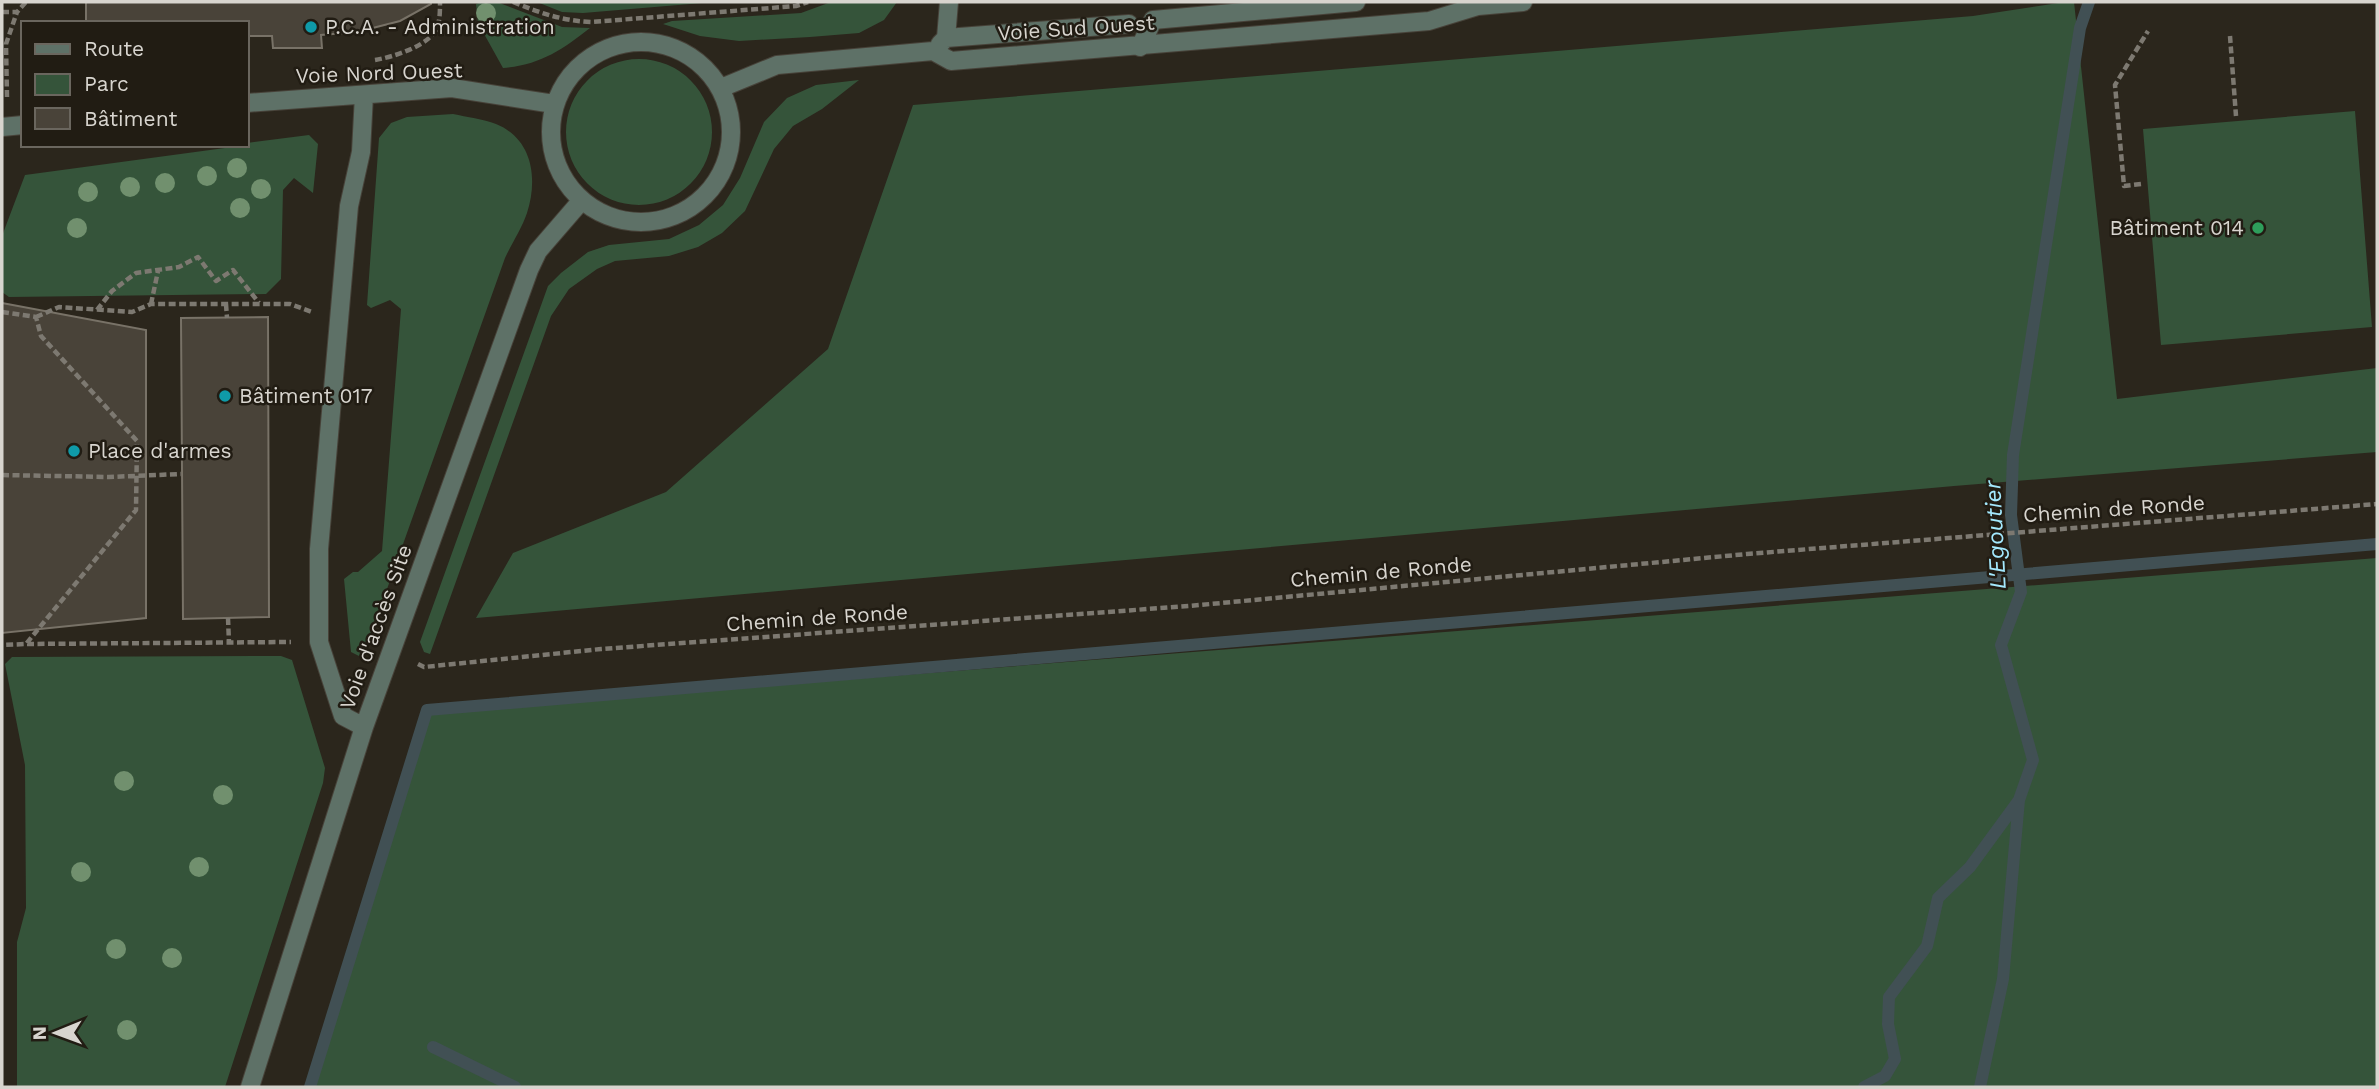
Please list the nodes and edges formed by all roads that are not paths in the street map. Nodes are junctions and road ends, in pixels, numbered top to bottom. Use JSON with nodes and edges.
{"nodes":[{"id":1,"x":949,"y":2,"type":"edge"},
{"id":2,"x":1356,"y":2,"type":"edge"},
{"id":3,"x":1523,"y":2,"type":"edge"},
{"id":4,"x":1129,"y":24,"type":"dead end"},
{"id":5,"x":946,"y":38,"type":"junction"},
{"id":6,"x":1140,"y":47,"type":"junction"},
{"id":7,"x":933,"y":51,"type":"junction"},
{"id":8,"x":721,"y":88,"type":"junction"},
{"id":9,"x":364,"y":95,"type":"junction"},
{"id":10,"x":248,"y":103,"type":"edge"},
{"id":11,"x":554,"y":104,"type":"junction"},
{"id":12,"x":21,"y":125,"type":"edge"},
{"id":13,"x":2,"y":127,"type":"edge"},
{"id":14,"x":582,"y":200,"type":"junction"},
{"id":15,"x":364,"y":727,"type":"junction"},
{"id":16,"x":250,"y":1087,"type":"edge"}],
"edges":[{"from":1,"to":5,"type":"street"},
{"from":2,"to":6,"type":"street"},
{"from":3,"to":6,"type":"street","name":"Voie Sud Ouest"},
{"from":4,"to":5,"type":"street"},
{"from":5,"to":7,"type":"street"},
{"from":6,"to":7,"type":"street","name":"Voie Sud Ouest"},
{"from":7,"to":8,"type":"street","name":"Voie Sud Ouest"},
{"from":8,"to":11,"type":"street"},
{"from":8,"to":14,"type":"street"},
{"from":9,"to":10,"type":"street","name":"Voie Nord Ouest"},
{"from":9,"to":11,"type":"street","name":"Voie Nord Ouest"},
{"from":9,"to":15,"type":"street"},
{"from":11,"to":14,"type":"street"},
{"from":12,"to":13,"type":"street"},
{"from":14,"to":15,"type":"street","name":"Voie d'accès Site"},
{"from":15,"to":16,"type":"street","name":"Voie d'accès Site"}]}
